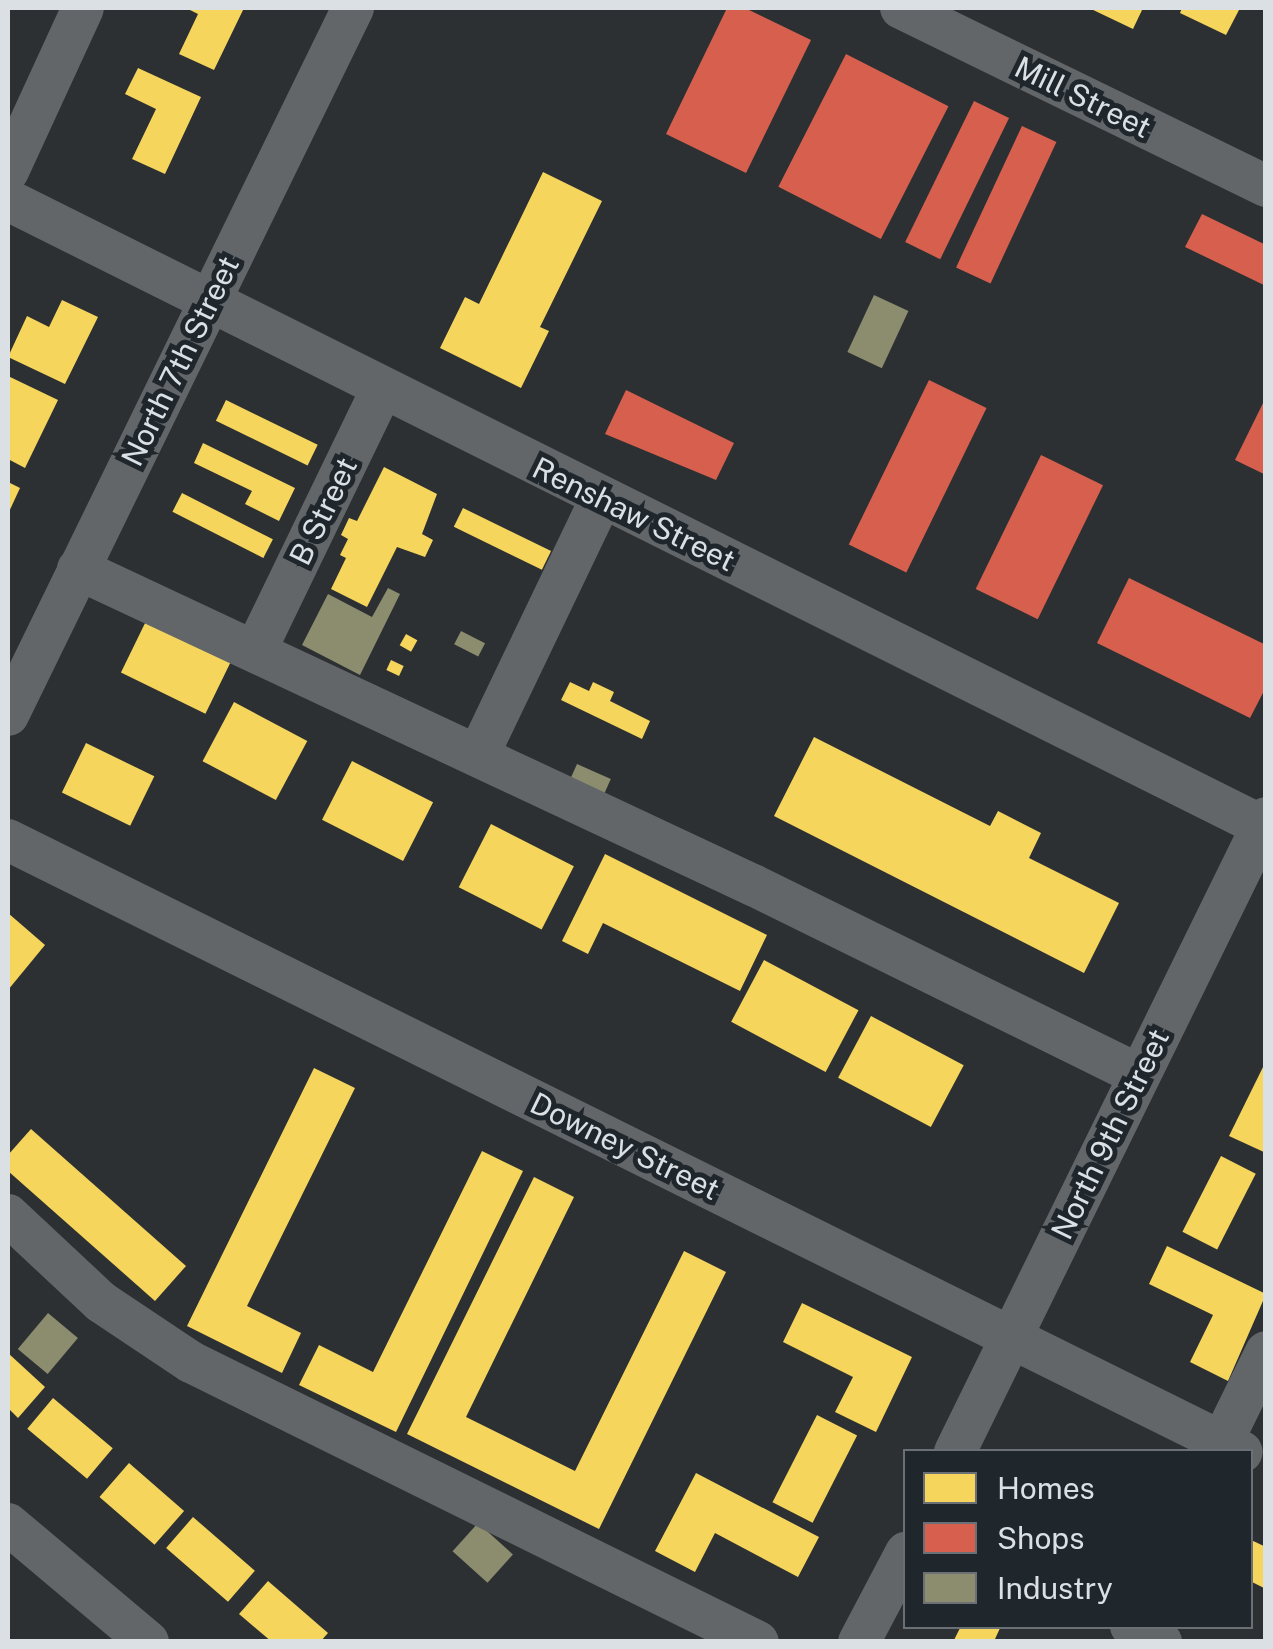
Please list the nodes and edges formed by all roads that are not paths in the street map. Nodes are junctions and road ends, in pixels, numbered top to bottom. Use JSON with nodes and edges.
{"nodes":[{"id":1,"x":83,"y":8,"type":"edge"},
{"id":2,"x":353,"y":8,"type":"edge"},
{"id":3,"x":900,"y":8,"type":"edge"},
{"id":4,"x":8,"y":171,"type":"edge"},
{"id":5,"x":1266,"y":186,"type":"edge"},
{"id":6,"x":8,"y":200,"type":"edge"},
{"id":7,"x":209,"y":303,"type":"junction"},
{"id":8,"x":382,"y":389,"type":"junction"},
{"id":9,"x":602,"y":498,"type":"junction"},
{"id":10,"x":78,"y":570,"type":"junction"},
{"id":11,"x":264,"y":633,"type":"dead end"},
{"id":12,"x":8,"y":715,"type":"edge"},
{"id":13,"x":483,"y":745,"type":"dead end"},
{"id":14,"x":1264,"y":822,"type":"edge"},
{"id":15,"x":8,"y":840,"type":"edge"},
{"id":16,"x":1139,"y":1075,"type":"junction"},
{"id":17,"x":8,"y":1216,"type":"edge"},
{"id":18,"x":1010,"y":1336,"type":"junction"},
{"id":19,"x":1266,"y":1352,"type":"edge"},
{"id":20,"x":957,"y":1449,"type":"edge"},
{"id":21,"x":1236,"y":1449,"type":"edge"},
{"id":22,"x":1238,"y":1449,"type":"edge"},
{"id":23,"x":8,"y":1524,"type":"edge"},
{"id":24,"x":903,"y":1558,"type":"edge"},
{"id":25,"x":1137,"y":1629,"type":"edge"},
{"id":26,"x":148,"y":1642,"type":"edge"},
{"id":27,"x":758,"y":1642,"type":"edge"},
{"id":28,"x":859,"y":1642,"type":"edge"},
{"id":29,"x":1161,"y":1642,"type":"edge"}],
"edges":[{"from":1,"to":4,"type":"street"},
{"from":2,"to":7,"type":"street","name":"North 7th Street"},
{"from":3,"to":5,"type":"street","name":"Mill Street"},
{"from":6,"to":7,"type":"street","name":"Renshaw Street"},
{"from":7,"to":8,"type":"street","name":"Renshaw Street"},
{"from":7,"to":10,"type":"street","name":"North 7th Street"},
{"from":8,"to":9,"type":"street","name":"Renshaw Street"},
{"from":8,"to":11,"type":"street","name":"B Street"},
{"from":9,"to":13,"type":"street"},
{"from":9,"to":14,"type":"street","name":"Renshaw Street"},
{"from":10,"to":12,"type":"street","name":"North 7th Street"},
{"from":10,"to":16,"type":"street"},
{"from":14,"to":16,"type":"street","name":"North 9th Street"},
{"from":15,"to":18,"type":"street","name":"Downey Street"},
{"from":16,"to":18,"type":"street","name":"North 9th Street"},
{"from":17,"to":27,"type":"street"},
{"from":18,"to":20,"type":"street","name":"North 9th Street"},
{"from":18,"to":21,"type":"street","name":"Downey Street"},
{"from":19,"to":22,"type":"street"},
{"from":23,"to":26,"type":"street"},
{"from":24,"to":28,"type":"street"},
{"from":25,"to":29,"type":"street"}]}
